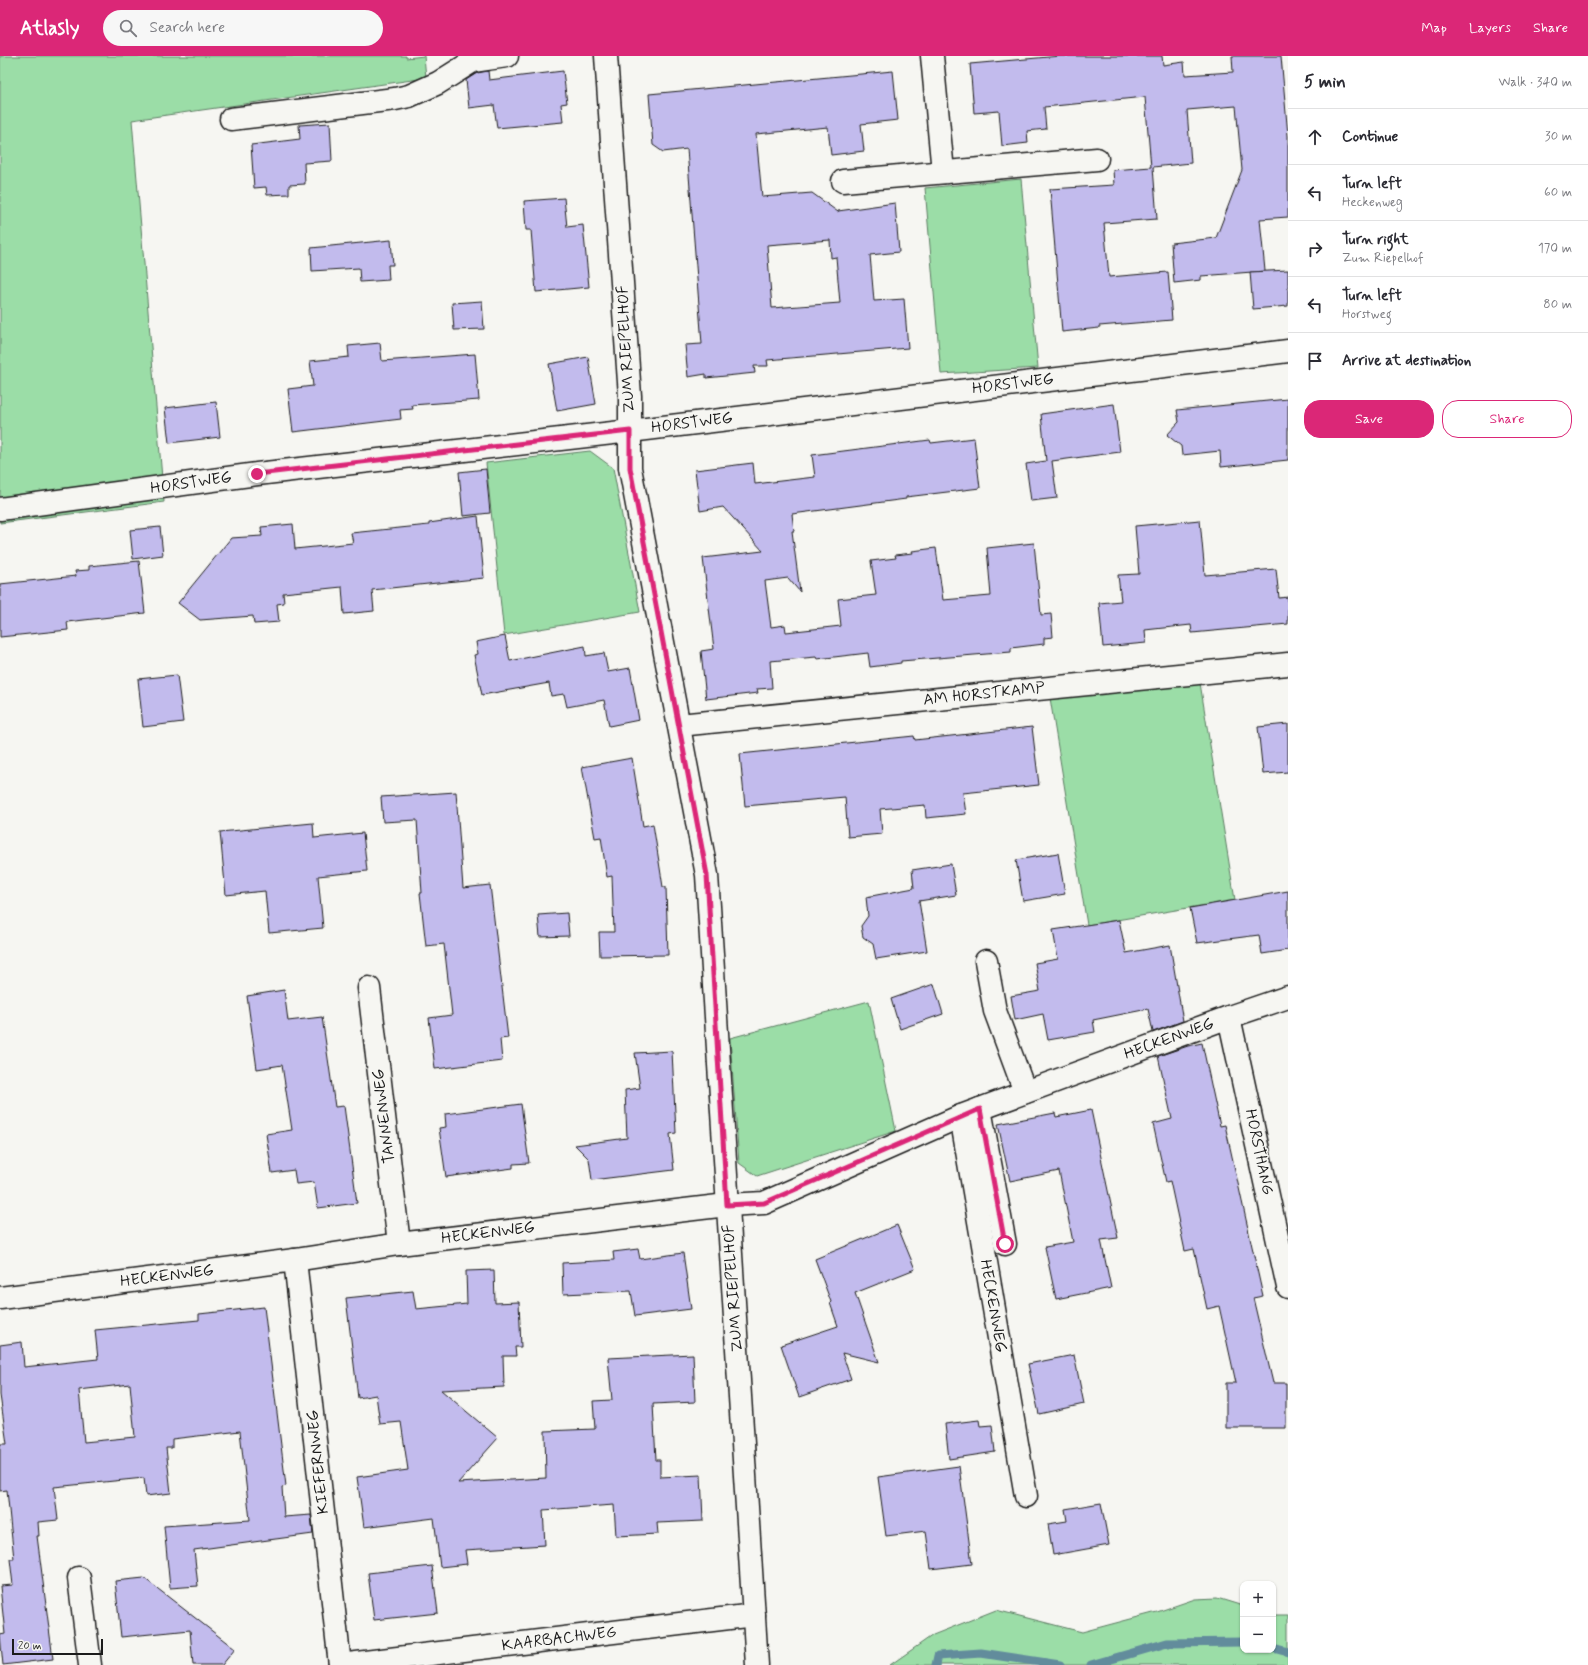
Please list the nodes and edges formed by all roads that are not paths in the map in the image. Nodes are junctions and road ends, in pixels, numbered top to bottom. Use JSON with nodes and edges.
{"nodes":[{"id":1,"x":507,"y":56,"type":"edge"},
{"id":2,"x":606,"y":56,"type":"edge"},
{"id":3,"x":932,"y":56,"type":"edge"},
{"id":4,"x":231,"y":119,"type":"dead end"},
{"id":5,"x":1097,"y":159,"type":"dead end"},
{"id":6,"x":943,"y":172,"type":"junction"},
{"id":7,"x":843,"y":181,"type":"dead end"},
{"id":8,"x":1288,"y":351,"type":"edge"},
{"id":9,"x":630,"y":431,"type":"junction"},
{"id":10,"x":0,"y":509,"type":"edge"},
{"id":11,"x":1288,"y":664,"type":"edge"},
{"id":12,"x":679,"y":725,"type":"junction"},
{"id":13,"x":986,"y":961,"type":"dead end"},
{"id":14,"x":369,"y":988,"type":"dead end"},
{"id":15,"x":1288,"y":997,"type":"edge"},
{"id":16,"x":1229,"y":1017,"type":"junction"},
{"id":17,"x":1025,"y":1092,"type":"junction"},
{"id":18,"x":971,"y":1113,"type":"junction"},
{"id":19,"x":727,"y":1205,"type":"junction"},
{"id":20,"x":400,"y":1244,"type":"junction"},
{"id":21,"x":1005,"y":1244,"type":"dead end"},
{"id":22,"x":295,"y":1260,"type":"junction"},
{"id":23,"x":1288,"y":1287,"type":"edge"},
{"id":24,"x":0,"y":1298,"type":"edge"},
{"id":25,"x":1026,"y":1496,"type":"dead end"},
{"id":26,"x":79,"y":1578,"type":"dead end"},
{"id":27,"x":754,"y":1616,"type":"junction"},
{"id":28,"x":90,"y":1665,"type":"edge"},
{"id":29,"x":340,"y":1665,"type":"edge"},
{"id":30,"x":757,"y":1665,"type":"edge"}],
"edges":[{"from":1,"to":4,"type":"street"},
{"from":2,"to":9,"type":"street","name":"ZUM RIEPELHOF"},
{"from":3,"to":6,"type":"street"},
{"from":5,"to":6,"type":"street"},
{"from":6,"to":7,"type":"street"},
{"from":8,"to":9,"type":"street","name":"HORSTWEG"},
{"from":9,"to":10,"type":"street","name":"HORSTWEG"},
{"from":9,"to":12,"type":"street","name":"ZUM RIEPELHOF"},
{"from":11,"to":12,"type":"street","name":"AM HORSTKAMP"},
{"from":12,"to":19,"type":"street","name":"ZUM RIEPELHOF"},
{"from":13,"to":17,"type":"street"},
{"from":14,"to":20,"type":"street","name":"TANNENWEG"},
{"from":15,"to":16,"type":"street","name":"HECKENWEG"},
{"from":16,"to":17,"type":"street","name":"HECKENWEG"},
{"from":16,"to":23,"type":"street","name":"HORSTHANG"},
{"from":17,"to":18,"type":"street","name":"HECKENWEG"},
{"from":18,"to":19,"type":"street","name":"HECKENWEG"},
{"from":18,"to":21,"type":"street"},
{"from":18,"to":25,"type":"street","name":"HECKENWEG"},
{"from":19,"to":20,"type":"street","name":"HECKENWEG"},
{"from":19,"to":27,"type":"street","name":"ZUM RIEPELHOF"},
{"from":20,"to":22,"type":"street","name":"HECKENWEG"},
{"from":22,"to":24,"type":"street","name":"HECKENWEG"},
{"from":22,"to":29,"type":"street","name":"KIEFERNWEG"},
{"from":26,"to":28,"type":"street"},
{"from":27,"to":29,"type":"street","name":"KAARBACHWEG"},
{"from":27,"to":30,"type":"street","name":"ZUM RIEPELHOF"}]}
